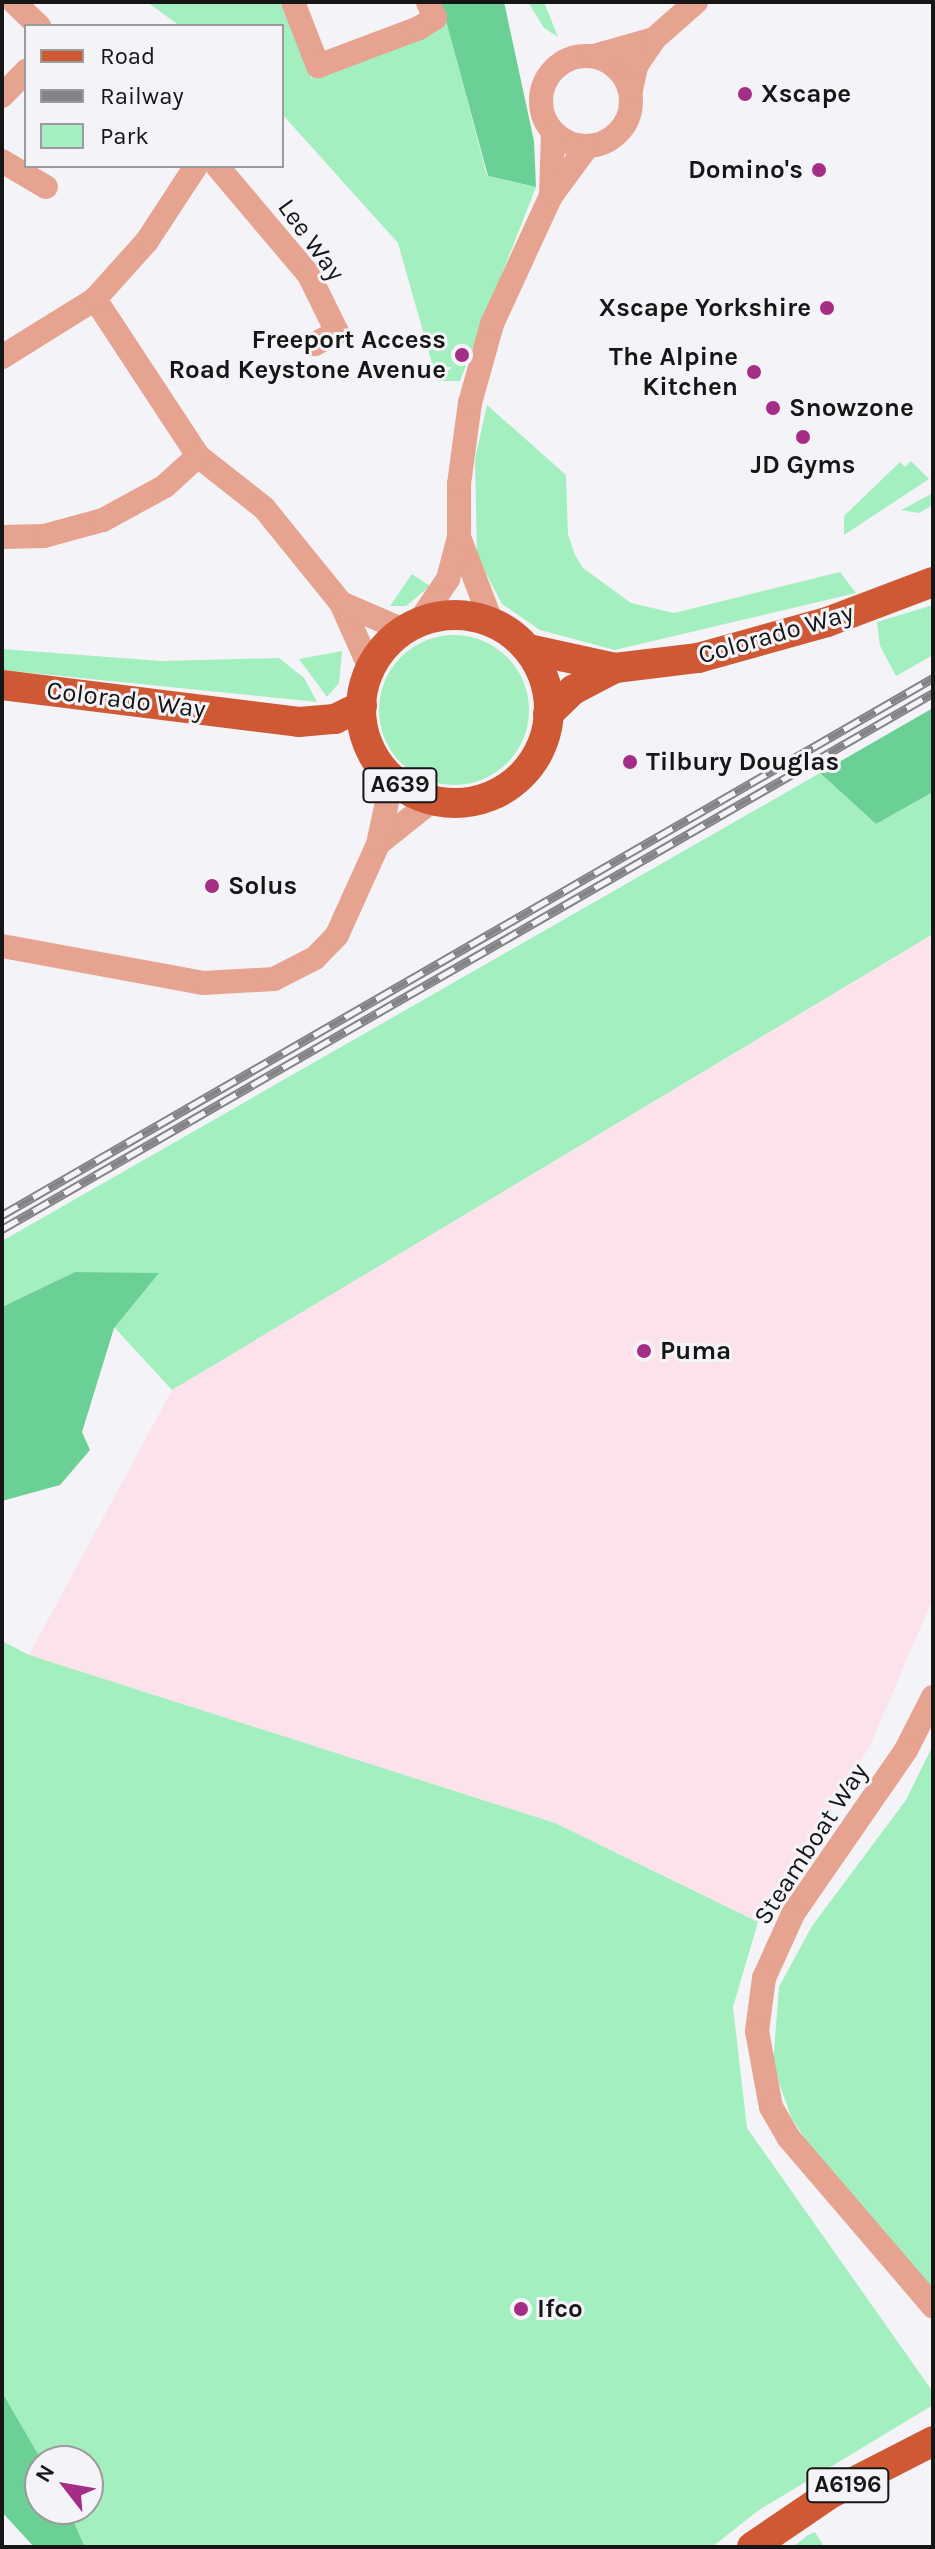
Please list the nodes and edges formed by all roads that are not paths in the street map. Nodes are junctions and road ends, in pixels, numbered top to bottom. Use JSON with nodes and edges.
{"nodes":[{"id":1,"x":14,"y":2,"type":"edge"},
{"id":2,"x":293,"y":2,"type":"edge"},
{"id":3,"x":428,"y":2,"type":"edge"},
{"id":4,"x":696,"y":2,"type":"edge"},
{"id":5,"x":37,"y":24,"type":"edge"},
{"id":6,"x":654,"y":39,"type":"junction"},
{"id":7,"x":594,"y":56,"type":"junction"},
{"id":8,"x":24,"y":73,"type":"edge"},
{"id":9,"x":631,"y":90,"type":"junction"},
{"id":10,"x":2,"y":96,"type":"edge"},
{"id":11,"x":553,"y":133,"type":"junction"},
{"id":12,"x":587,"y":147,"type":"junction"},
{"id":13,"x":2,"y":161,"type":"edge"},
{"id":14,"x":195,"y":168,"type":"edge"},
{"id":15,"x":219,"y":168,"type":"edge"},
{"id":16,"x":46,"y":187,"type":"dead end"},
{"id":17,"x":551,"y":196,"type":"junction"},
{"id":18,"x":95,"y":299,"type":"junction"},
{"id":19,"x":315,"y":344,"type":"dead end"},
{"id":20,"x":2,"y":357,"type":"edge"},
{"id":21,"x":198,"y":456,"type":"junction"},
{"id":22,"x":2,"y":537,"type":"edge"},
{"id":23,"x":459,"y":537,"type":"junction"},
{"id":24,"x":933,"y":582,"type":"edge"},
{"id":25,"x":341,"y":603,"type":"junction"},
{"id":26,"x":491,"y":621,"type":"junction"},
{"id":27,"x":411,"y":626,"type":"junction"},
{"id":28,"x":528,"y":649,"type":"junction"},
{"id":29,"x":370,"y":668,"type":"junction"},
{"id":30,"x":615,"y":668,"type":"junction"},
{"id":31,"x":2,"y":685,"type":"edge"},
{"id":32,"x":362,"y":706,"type":"junction"},
{"id":33,"x":548,"y":714,"type":"junction"},
{"id":34,"x":299,"y":722,"type":"junction"},
{"id":35,"x":387,"y":774,"type":"junction"},
{"id":36,"x":433,"y":800,"type":"junction"},
{"id":37,"x":378,"y":844,"type":"junction"},
{"id":38,"x":2,"y":946,"type":"edge"},
{"id":39,"x":933,"y":1697,"type":"edge"},
{"id":40,"x":933,"y":2306,"type":"edge"},
{"id":41,"x":933,"y":2441,"type":"edge"},
{"id":42,"x":752,"y":2547,"type":"edge"}],
"edges":[{"from":1,"to":5,"type":"street"},
{"from":2,"to":3,"type":"street"},
{"from":4,"to":6,"type":"street"},
{"from":6,"to":7,"type":"street"},
{"from":6,"to":9,"type":"street"},
{"from":7,"to":9,"type":"street"},
{"from":7,"to":11,"type":"street"},
{"from":8,"to":10,"type":"street"},
{"from":9,"to":12,"type":"street"},
{"from":11,"to":12,"type":"street"},
{"from":11,"to":17,"type":"street"},
{"from":12,"to":17,"type":"street"},
{"from":13,"to":16,"type":"street"},
{"from":14,"to":18,"type":"street"},
{"from":15,"to":19,"type":"street","name":"Lee Way"},
{"from":17,"to":23,"type":"street"},
{"from":18,"to":20,"type":"street"},
{"from":18,"to":21,"type":"street"},
{"from":21,"to":22,"type":"street"},
{"from":21,"to":25,"type":"street"},
{"from":23,"to":26,"type":"street"},
{"from":23,"to":27,"type":"street"},
{"from":24,"to":30,"type":"main road","name":"Colorado Way","number":"A639"},
{"from":25,"to":27,"type":"street"},
{"from":25,"to":29,"type":"street"},
{"from":26,"to":27,"type":"main road","number":"A639"},
{"from":26,"to":28,"type":"main road","number":"A639"},
{"from":27,"to":29,"type":"main road","number":"A639"},
{"from":28,"to":30,"type":"main road","name":"Colorado Way","number":"A639"},
{"from":28,"to":33,"type":"main road","number":"A639"},
{"from":29,"to":32,"type":"main road","number":"A639"},
{"from":30,"to":33,"type":"main road","name":"Colorado Way","number":"A639"},
{"from":31,"to":34,"type":"main road","name":"Colorado Way","number":"A639"},
{"from":32,"to":34,"type":"main road","name":"Colorado Way","number":"A639"},
{"from":32,"to":35,"type":"main road","number":"A639"},
{"from":33,"to":36,"type":"main road","number":"A639"},
{"from":34,"to":35,"type":"main road","name":"Colorado Way","number":"A639"},
{"from":35,"to":36,"type":"main road","number":"A639"},
{"from":35,"to":37,"type":"street"},
{"from":36,"to":37,"type":"street"},
{"from":37,"to":38,"type":"street"},
{"from":39,"to":40,"type":"street","name":"Steamboat Way"},
{"from":41,"to":42,"type":"main road","number":"A6196"}]}
